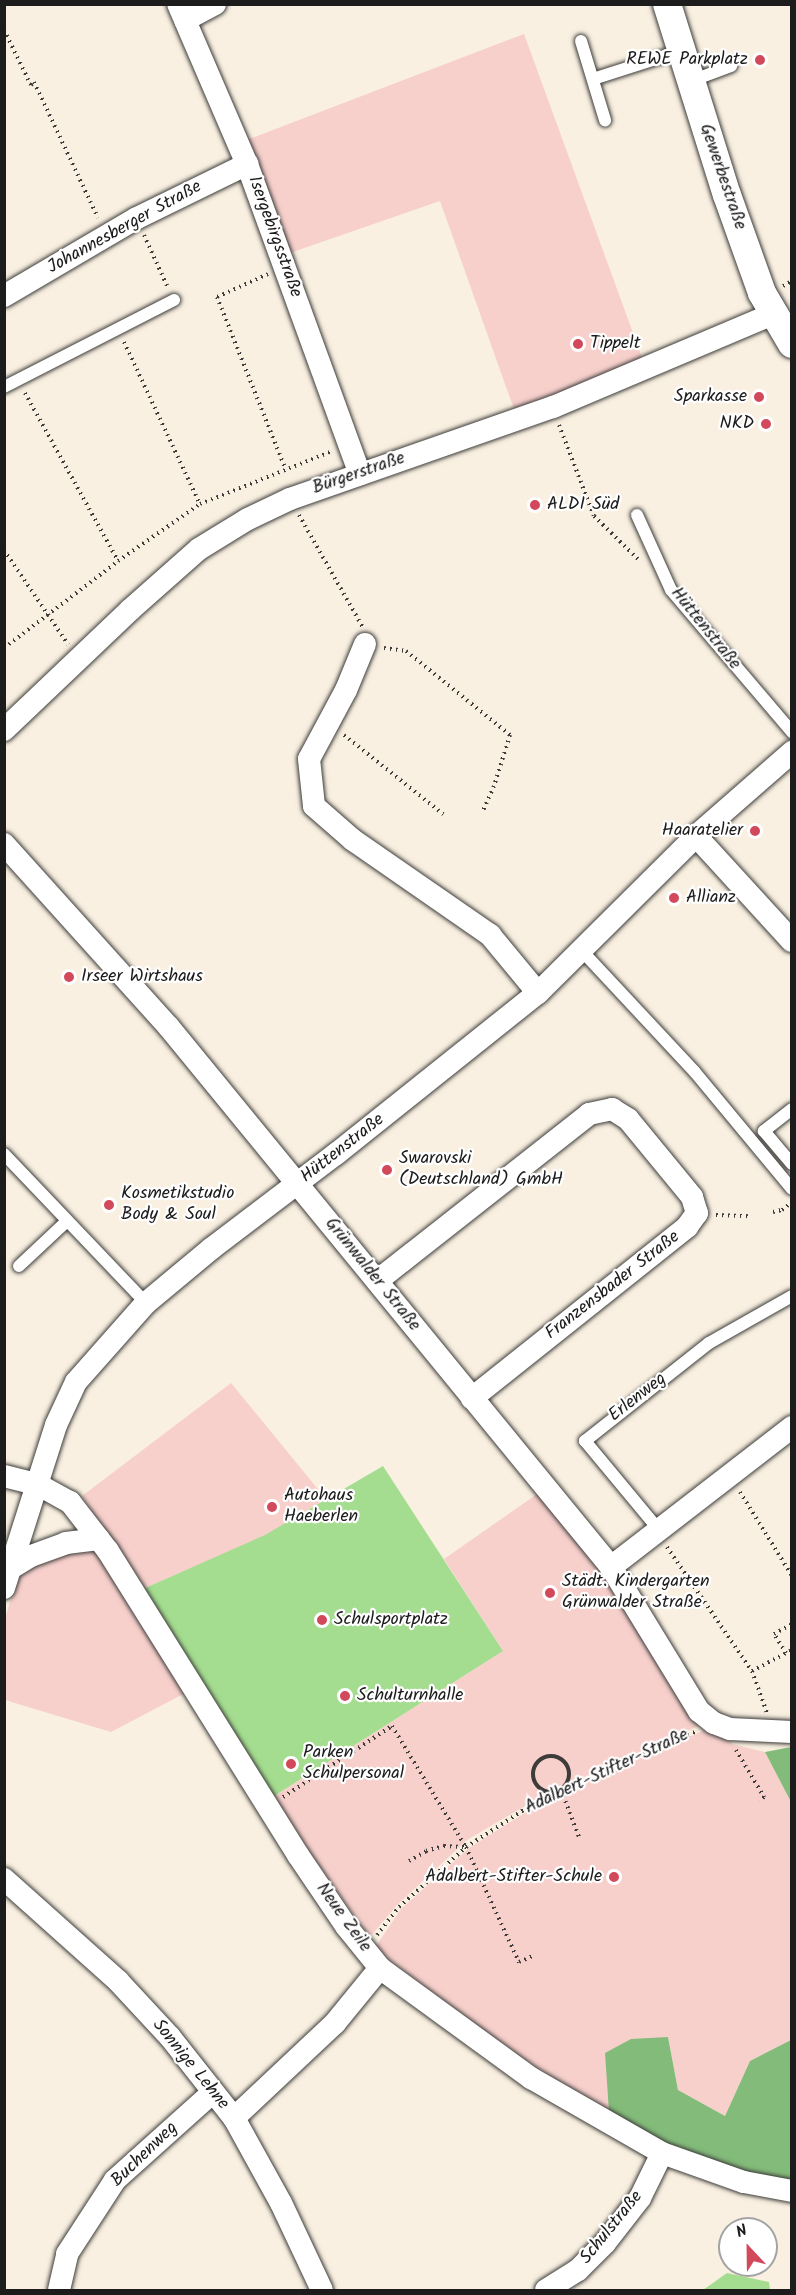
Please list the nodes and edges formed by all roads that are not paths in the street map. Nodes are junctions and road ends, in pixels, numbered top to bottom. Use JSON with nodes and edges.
{"nodes":[{"id":1,"x":215,"y":4,"type":"edge"},
{"id":2,"x":667,"y":4,"type":"edge"},
{"id":3,"x":182,"y":12,"type":"edge"},
{"id":4,"x":581,"y":41,"type":"dead end"},
{"id":5,"x":680,"y":51,"type":"junction"},
{"id":6,"x":731,"y":66,"type":"dead end"},
{"id":7,"x":593,"y":79,"type":"junction"},
{"id":8,"x":690,"y":82,"type":"junction"},
{"id":9,"x":605,"y":120,"type":"dead end"},
{"id":10,"x":247,"y":164,"type":"junction"},
{"id":11,"x":4,"y":296,"type":"edge"},
{"id":12,"x":174,"y":300,"type":"road end"},
{"id":13,"x":773,"y":314,"type":"junction"},
{"id":14,"x":792,"y":344,"type":"edge"},
{"id":15,"x":4,"y":387,"type":"edge"},
{"id":16,"x":360,"y":474,"type":"junction"},
{"id":17,"x":637,"y":515,"type":"dead end"},
{"id":18,"x":365,"y":644,"type":"road end"},
{"id":19,"x":4,"y":730,"type":"edge"},
{"id":20,"x":792,"y":732,"type":"edge"},
{"id":21,"x":792,"y":753,"type":"edge"},
{"id":22,"x":696,"y":836,"type":"junction"},
{"id":23,"x":4,"y":844,"type":"edge"},
{"id":24,"x":792,"y":941,"type":"edge"},
{"id":25,"x":583,"y":952,"type":"junction"},
{"id":26,"x":538,"y":993,"type":"junction"},
{"id":27,"x":792,"y":1109,"type":"edge"},
{"id":28,"x":4,"y":1154,"type":"edge"},
{"id":29,"x":792,"y":1164,"type":"edge"},
{"id":30,"x":298,"y":1184,"type":"junction"},
{"id":31,"x":792,"y":1189,"type":"edge"},
{"id":32,"x":66,"y":1221,"type":"junction"},
{"id":33,"x":19,"y":1266,"type":"dead end"},
{"id":34,"x":377,"y":1281,"type":"junction"},
{"id":35,"x":792,"y":1296,"type":"edge"},
{"id":36,"x":146,"y":1303,"type":"junction"},
{"id":37,"x":472,"y":1398,"type":"junction"},
{"id":38,"x":792,"y":1427,"type":"edge"},
{"id":39,"x":4,"y":1476,"type":"edge"},
{"id":40,"x":37,"y":1484,"type":"junction"},
{"id":41,"x":658,"y":1531,"type":"junction"},
{"id":42,"x":99,"y":1539,"type":"junction"},
{"id":43,"x":610,"y":1567,"type":"junction"},
{"id":44,"x":8,"y":1578,"type":"edge"},
{"id":45,"x":792,"y":1732,"type":"edge"},
{"id":46,"x":4,"y":1879,"type":"edge"},
{"id":47,"x":381,"y":1968,"type":"junction"},
{"id":48,"x":212,"y":2093,"type":"junction"},
{"id":49,"x":234,"y":2118,"type":"junction"},
{"id":50,"x":662,"y":2153,"type":"junction"},
{"id":51,"x":792,"y":2191,"type":"edge"},
{"id":52,"x":59,"y":2290,"type":"edge"},
{"id":53,"x":322,"y":2290,"type":"edge"},
{"id":54,"x":546,"y":2290,"type":"edge"}],
"edges":[{"from":1,"to":3,"type":"street"},
{"from":2,"to":5,"type":"street","name":"Gewerbestraße"},
{"from":3,"to":10,"type":"street","name":"Isergebirgsstraße"},
{"from":4,"to":7,"type":"lane"},
{"from":5,"to":7,"type":"lane"},
{"from":5,"to":8,"type":"street","name":"Gewerbestraße"},
{"from":6,"to":8,"type":"lane"},
{"from":7,"to":9,"type":"lane"},
{"from":8,"to":13,"type":"street","name":"Gewerbestraße"},
{"from":10,"to":11,"type":"street","name":"Johannesberger Straße"},
{"from":10,"to":16,"type":"street","name":"Isergebirgsstraße"},
{"from":12,"to":15,"type":"lane"},
{"from":13,"to":14,"type":"street","name":"Gewerbestraße"},
{"from":13,"to":16,"type":"street","name":"Bürgerstraße"},
{"from":16,"to":19,"type":"street","name":"Bürgerstraße"},
{"from":17,"to":20,"type":"lane","name":"Hüttenstraße"},
{"from":18,"to":26,"type":"street"},
{"from":21,"to":22,"type":"street","name":"Hüttenstraße"},
{"from":22,"to":24,"type":"street"},
{"from":22,"to":25,"type":"street","name":"Hüttenstraße"},
{"from":23,"to":30,"type":"street","name":"Grünwalder Straße"},
{"from":25,"to":26,"type":"street","name":"Hüttenstraße"},
{"from":25,"to":31,"type":"lane"},
{"from":26,"to":30,"type":"street","name":"Hüttenstraße"},
{"from":27,"to":29,"type":"lane"},
{"from":28,"to":32,"type":"lane"},
{"from":30,"to":34,"type":"street","name":"Grünwalder Straße"},
{"from":30,"to":36,"type":"street","name":"Hüttenstraße"},
{"from":32,"to":33,"type":"lane"},
{"from":32,"to":36,"type":"lane"},
{"from":34,"to":37,"type":"street","name":"Grünwalder Straße"},
{"from":34,"to":37,"type":"street","name":"Franzensbader Straße"},
{"from":35,"to":41,"type":"lane","name":"Erlenweg"},
{"from":36,"to":40,"type":"street","name":"Hüttenstraße"},
{"from":37,"to":43,"type":"street","name":"Grünwalder Straße"},
{"from":38,"to":41,"type":"street"},
{"from":39,"to":40,"type":"street","name":"Neue Zeile"},
{"from":40,"to":42,"type":"street","name":"Neue Zeile"},
{"from":40,"to":44,"type":"street","name":"Hüttenstraße"},
{"from":41,"to":43,"type":"street"},
{"from":42,"to":44,"type":"street"},
{"from":42,"to":47,"type":"street","name":"Neue Zeile"},
{"from":43,"to":45,"type":"street","name":"Grünwalder Straße"},
{"from":46,"to":48,"type":"street","name":"Sonnige Lehne"},
{"from":47,"to":49,"type":"street"},
{"from":47,"to":50,"type":"street","name":"Neue Zeile"},
{"from":48,"to":49,"type":"street","name":"Sonnige Lehne"},
{"from":48,"to":52,"type":"street","name":"Buchenweg"},
{"from":49,"to":53,"type":"street","name":"Sonnige Lehne"},
{"from":50,"to":51,"type":"street","name":"Neue Zeile"},
{"from":50,"to":54,"type":"street","name":"Schulstraße"}]}
